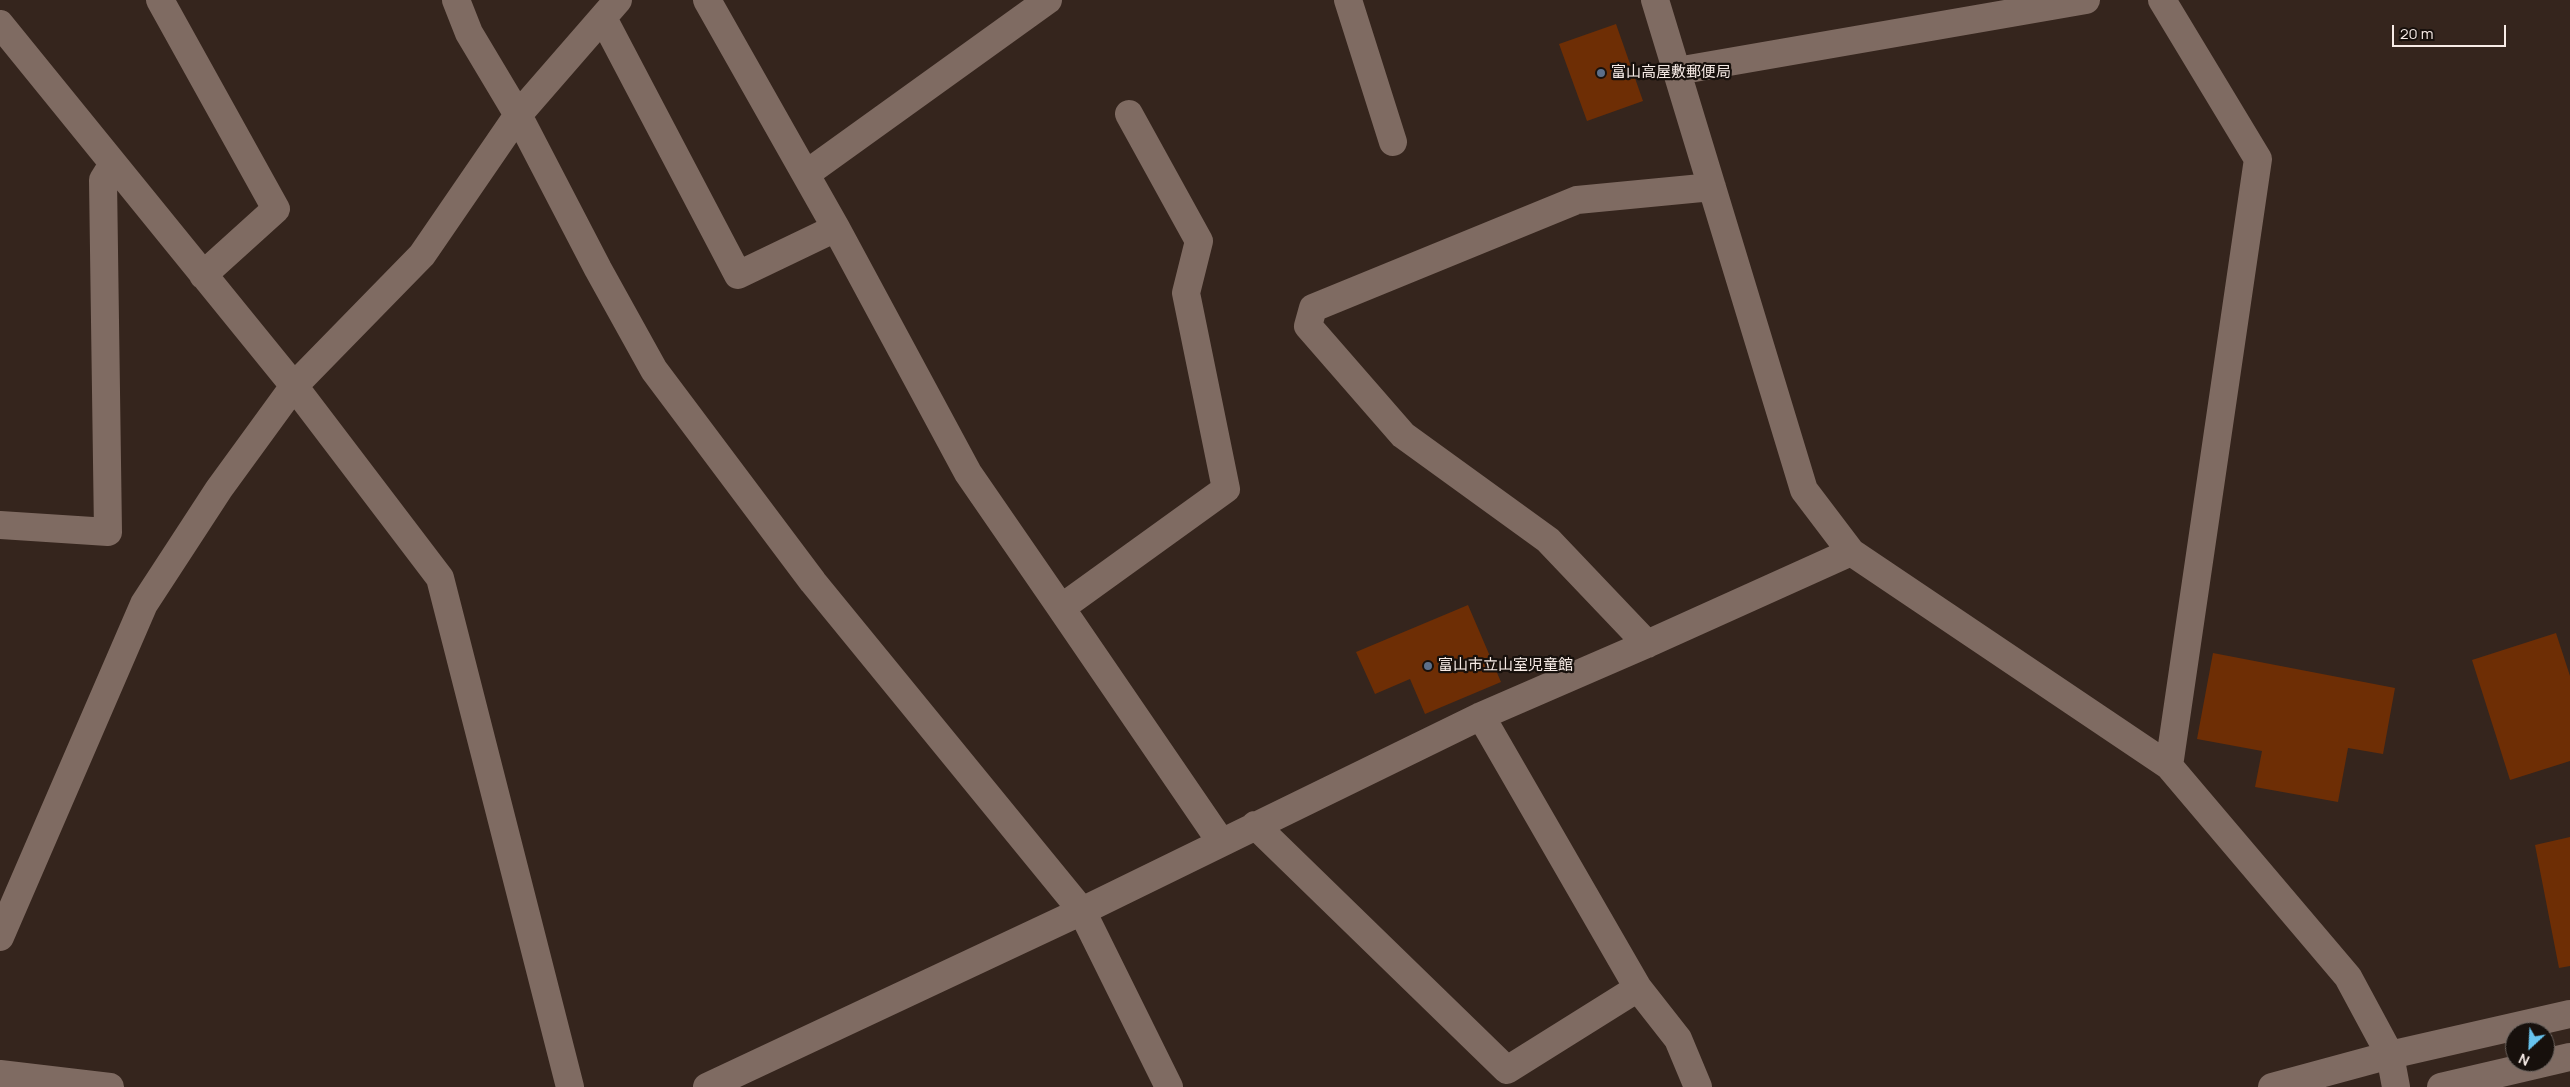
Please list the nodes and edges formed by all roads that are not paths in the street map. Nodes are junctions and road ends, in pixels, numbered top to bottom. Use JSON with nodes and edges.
{"nodes":[{"id":1,"x":160,"y":0,"type":"edge"},
{"id":2,"x":456,"y":0,"type":"edge"},
{"id":3,"x":708,"y":0,"type":"edge"},
{"id":4,"x":1048,"y":0,"type":"edge"},
{"id":5,"x":1348,"y":0,"type":"edge"},
{"id":6,"x":1655,"y":0,"type":"edge"},
{"id":7,"x":2086,"y":0,"type":"edge"},
{"id":8,"x":2162,"y":0,"type":"edge"},
{"id":9,"x":610,"y":9,"type":"edge"},
{"id":10,"x":0,"y":24,"type":"edge"},
{"id":11,"x":1678,"y":71,"type":"junction"},
{"id":12,"x":1129,"y":114,"type":"dead end"},
{"id":13,"x":518,"y":115,"type":"junction"},
{"id":14,"x":1393,"y":142,"type":"dead end"},
{"id":15,"x":113,"y":164,"type":"junction"},
{"id":16,"x":806,"y":174,"type":"junction"},
{"id":17,"x":1712,"y":187,"type":"junction"},
{"id":18,"x":836,"y":228,"type":"junction"},
{"id":19,"x":204,"y":275,"type":"junction"},
{"id":20,"x":294,"y":386,"type":"junction"},
{"id":21,"x":0,"y":526,"type":"edge"},
{"id":22,"x":1851,"y":552,"type":"junction"},
{"id":23,"x":1061,"y":608,"type":"junction"},
{"id":24,"x":1647,"y":644,"type":"junction"},
{"id":25,"x":1481,"y":716,"type":"junction"},
{"id":26,"x":2169,"y":766,"type":"junction"},
{"id":27,"x":1256,"y":825,"type":"junction"},
{"id":28,"x":1221,"y":842,"type":"junction"},
{"id":29,"x":1082,"y":910,"type":"junction"},
{"id":30,"x":0,"y":937,"type":"edge"},
{"id":31,"x":1638,"y":988,"type":"junction"},
{"id":32,"x":2570,"y":1014,"type":"edge"},
{"id":33,"x":2390,"y":1055,"type":"junction"},
{"id":34,"x":2570,"y":1057,"type":"edge"},
{"id":35,"x":0,"y":1074,"type":"edge"},
{"id":36,"x":110,"y":1087,"type":"edge"},
{"id":37,"x":570,"y":1087,"type":"edge"},
{"id":38,"x":707,"y":1087,"type":"edge"},
{"id":39,"x":1169,"y":1087,"type":"edge"},
{"id":40,"x":1698,"y":1087,"type":"edge"},
{"id":41,"x":2272,"y":1087,"type":"edge"},
{"id":42,"x":2396,"y":1087,"type":"edge"},
{"id":43,"x":2441,"y":1087,"type":"edge"}],
"edges":[{"from":1,"to":19,"type":"street"},
{"from":2,"to":13,"type":"street"},
{"from":3,"to":16,"type":"street"},
{"from":4,"to":16,"type":"street"},
{"from":5,"to":14,"type":"street"},
{"from":6,"to":11,"type":"street"},
{"from":7,"to":11,"type":"street"},
{"from":8,"to":26,"type":"street"},
{"from":9,"to":13,"type":"street"},
{"from":9,"to":18,"type":"street"},
{"from":10,"to":15,"type":"street"},
{"from":11,"to":17,"type":"street"},
{"from":12,"to":23,"type":"street"},
{"from":13,"to":20,"type":"street"},
{"from":13,"to":29,"type":"street"},
{"from":15,"to":19,"type":"street"},
{"from":15,"to":21,"type":"street"},
{"from":16,"to":18,"type":"street"},
{"from":17,"to":22,"type":"street"},
{"from":17,"to":24,"type":"street"},
{"from":18,"to":23,"type":"street"},
{"from":19,"to":20,"type":"street"},
{"from":20,"to":30,"type":"street"},
{"from":20,"to":37,"type":"street"},
{"from":22,"to":24,"type":"street"},
{"from":22,"to":26,"type":"street"},
{"from":23,"to":28,"type":"street"},
{"from":24,"to":25,"type":"street"},
{"from":25,"to":27,"type":"street"},
{"from":25,"to":31,"type":"street"},
{"from":26,"to":33,"type":"street"},
{"from":27,"to":28,"type":"street"},
{"from":27,"to":31,"type":"street"},
{"from":28,"to":29,"type":"street"},
{"from":29,"to":38,"type":"street"},
{"from":29,"to":39,"type":"street"},
{"from":31,"to":40,"type":"street"},
{"from":32,"to":33,"type":"street"},
{"from":33,"to":41,"type":"street"},
{"from":33,"to":42,"type":"street"},
{"from":34,"to":43,"type":"street"},
{"from":35,"to":36,"type":"street"}]}
